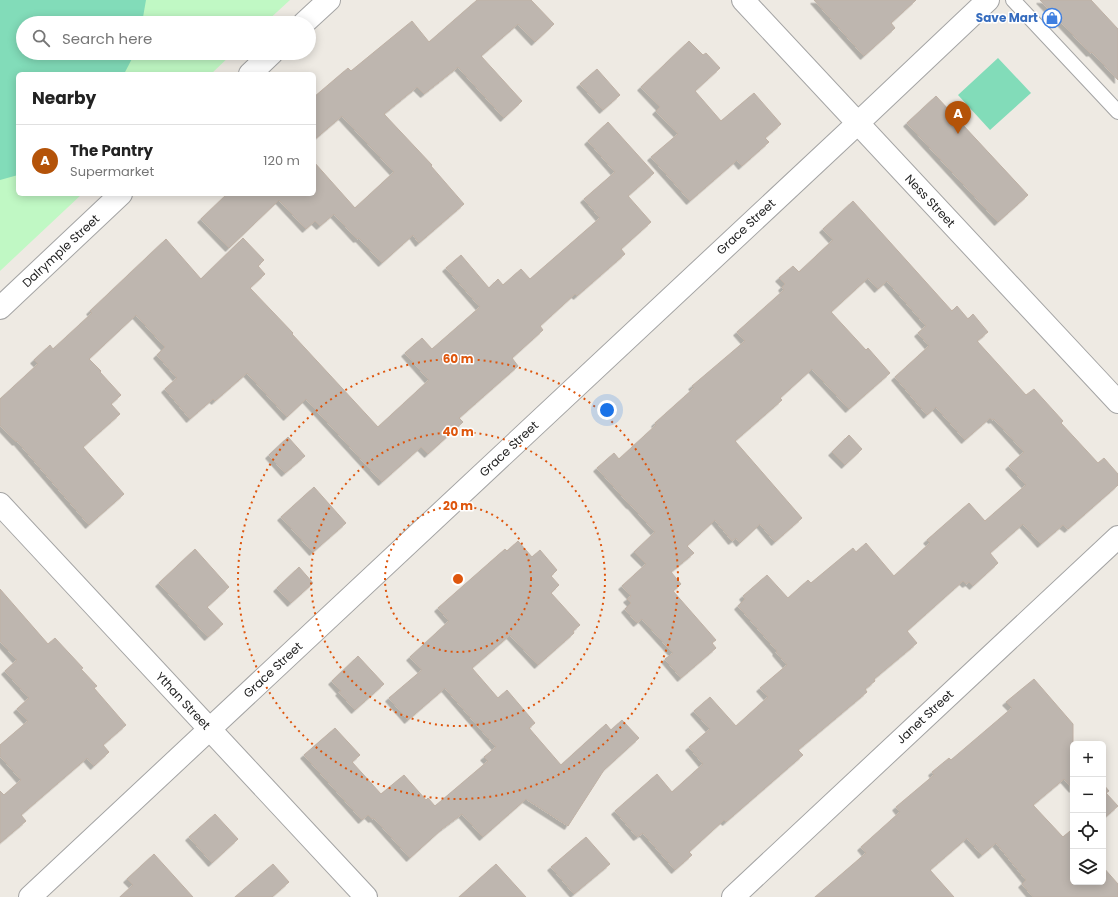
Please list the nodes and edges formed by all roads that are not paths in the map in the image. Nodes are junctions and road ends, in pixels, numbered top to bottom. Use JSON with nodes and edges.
{"nodes":[{"id":1,"x":329,"y":0,"type":"edge"},
{"id":2,"x":743,"y":0,"type":"edge"},
{"id":3,"x":988,"y":0,"type":"edge"},
{"id":4,"x":1013,"y":0,"type":"edge"},
{"id":5,"x":312,"y":16,"type":"edge"},
{"id":6,"x":265,"y":60,"type":"edge"},
{"id":7,"x":252,"y":72,"type":"edge"},
{"id":8,"x":1118,"y":112,"type":"edge"},
{"id":9,"x":858,"y":123,"type":"junction"},
{"id":10,"x":120,"y":196,"type":"edge"},
{"id":11,"x":0,"y":308,"type":"edge"},
{"id":12,"x":1118,"y":402,"type":"edge"},
{"id":13,"x":0,"y":504,"type":"edge"},
{"id":14,"x":1118,"y":537,"type":"edge"},
{"id":15,"x":210,"y":729,"type":"junction"},
{"id":16,"x":30,"y":897,"type":"edge"},
{"id":17,"x":366,"y":897,"type":"edge"},
{"id":18,"x":733,"y":897,"type":"edge"}],
"edges":[{"from":1,"to":5,"type":"street"},
{"from":2,"to":9,"type":"street","name":"Ness Street"},
{"from":3,"to":9,"type":"street","name":"Grace Street"},
{"from":4,"to":8,"type":"lane"},
{"from":6,"to":7,"type":"street"},
{"from":9,"to":12,"type":"street","name":"Ness Street"},
{"from":9,"to":15,"type":"street","name":"Grace Street"},
{"from":10,"to":11,"type":"street","name":"Dalrymple Street"},
{"from":13,"to":15,"type":"street","name":"Ythan Street"},
{"from":14,"to":18,"type":"street","name":"Janet Street"},
{"from":15,"to":16,"type":"street","name":"Grace Street"},
{"from":15,"to":17,"type":"street","name":"Ythan Street"}]}
